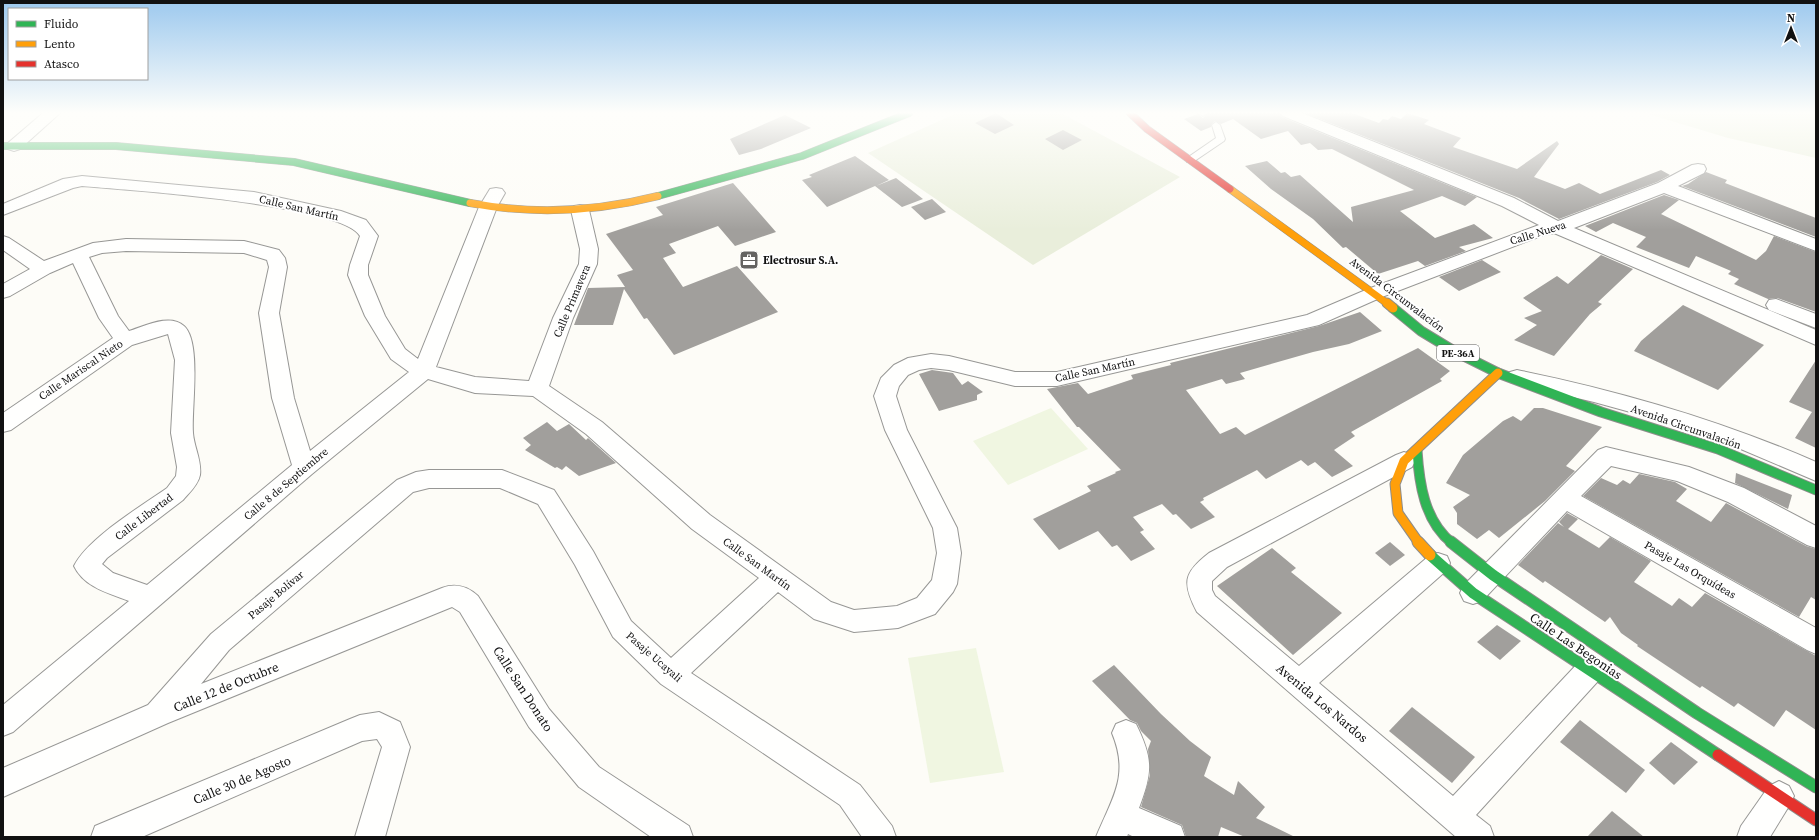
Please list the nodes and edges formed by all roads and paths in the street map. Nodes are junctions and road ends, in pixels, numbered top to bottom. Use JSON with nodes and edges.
{"nodes":[{"id":1,"x":193,"y":152,"type":"edge"},
{"id":2,"x":811,"y":152,"type":"edge"},
{"id":3,"x":1180,"y":152,"type":"edge"},
{"id":4,"x":1202,"y":152,"type":"edge"},
{"id":5,"x":1385,"y":152,"type":"edge"},
{"id":6,"x":1190,"y":160,"type":"junction"},
{"id":7,"x":1698,"y":169,"type":"dead end"},
{"id":8,"x":658,"y":183,"type":"dead end"},
{"id":9,"x":1664,"y":187,"type":"junction"},
{"id":10,"x":494,"y":196,"type":"junction"},
{"id":11,"x":656,"y":196,"type":"junction"},
{"id":12,"x":3,"y":210,"type":"edge"},
{"id":13,"x":580,"y":210,"type":"junction"},
{"id":14,"x":1563,"y":225,"type":"junction"},
{"id":15,"x":3,"y":242,"type":"edge"},
{"id":16,"x":1816,"y":245,"type":"edge"},
{"id":17,"x":78,"y":254,"type":"junction"},
{"id":18,"x":43,"y":269,"type":"junction"},
{"id":19,"x":3,"y":292,"type":"edge"},
{"id":20,"x":1375,"y":293,"type":"junction"},
{"id":21,"x":1816,"y":321,"type":"edge"},
{"id":22,"x":164,"y":327,"type":"joint"},
{"id":23,"x":1816,"y":338,"type":"edge"},
{"id":24,"x":125,"y":340,"type":"junction"},
{"id":25,"x":424,"y":371,"type":"junction"},
{"id":26,"x":1498,"y":373,"type":"junction"},
{"id":27,"x":537,"y":389,"type":"junction"},
{"id":28,"x":3,"y":424,"type":"edge"},
{"id":29,"x":1411,"y":455,"type":"junction"},
{"id":30,"x":304,"y":468,"type":"junction"},
{"id":31,"x":1816,"y":472,"type":"edge"},
{"id":32,"x":405,"y":486,"type":"joint"},
{"id":33,"x":1816,"y":490,"type":"edge"},
{"id":34,"x":1564,"y":498,"type":"junction"},
{"id":35,"x":1816,"y":538,"type":"edge"},
{"id":36,"x":1438,"y":563,"type":"junction"},
{"id":37,"x":1493,"y":574,"type":"junction"},
{"id":38,"x":776,"y":578,"type":"junction"},
{"id":39,"x":1473,"y":593,"type":"junction"},
{"id":40,"x":451,"y":596,"type":"joint"},
{"id":41,"x":152,"y":598,"type":"junction"},
{"id":42,"x":1816,"y":642,"type":"edge"},
{"id":43,"x":1589,"y":671,"type":"junction"},
{"id":44,"x":671,"y":675,"type":"junction"},
{"id":45,"x":1299,"y":683,"type":"junction"},
{"id":46,"x":158,"y":714,"type":"junction"},
{"id":47,"x":3,"y":723,"type":"edge"},
{"id":48,"x":1126,"y":733,"type":"dead end"},
{"id":49,"x":3,"y":783,"type":"edge"},
{"id":50,"x":1816,"y":787,"type":"edge"},
{"id":51,"x":1779,"y":796,"type":"junction"},
{"id":52,"x":1455,"y":816,"type":"junction"},
{"id":53,"x":1816,"y":820,"type":"edge"},
{"id":54,"x":1116,"y":826,"type":"edge"},
{"id":55,"x":106,"y":837,"type":"edge"},
{"id":56,"x":370,"y":837,"type":"edge"},
{"id":57,"x":678,"y":837,"type":"edge"},
{"id":58,"x":881,"y":837,"type":"edge"},
{"id":59,"x":1170,"y":837,"type":"edge"},
{"id":60,"x":1479,"y":837,"type":"edge"},
{"id":61,"x":1752,"y":837,"type":"edge"}],
"edges":[{"from":1,"to":10,"type":"main road"},
{"from":2,"to":11,"type":"main road"},
{"from":3,"to":6,"type":"main road","name":"Avenida Circunvalación","number":"PE-36A"},
{"from":4,"to":6,"type":"lane"},
{"from":5,"to":14,"type":"street"},
{"from":6,"to":20,"type":"main road","name":"Avenida Circunvalación","number":"PE-36A"},
{"from":7,"to":9,"type":"street","name":"Calle Nueva"},
{"from":8,"to":11,"type":"main road"},
{"from":9,"to":14,"type":"street","name":"Calle Nueva"},
{"from":9,"to":16,"type":"street"},
{"from":10,"to":13,"type":"main road"},
{"from":10,"to":25,"type":"street","name":"Calle 8 de Septiembre"},
{"from":11,"to":13,"type":"main road"},
{"from":12,"to":25,"type":"street","name":"Calle San Martín"},
{"from":13,"to":27,"type":"street","name":"Calle Primavera"},
{"from":14,"to":20,"type":"street","name":"Calle Nueva"},
{"from":14,"to":21,"type":"street"},
{"from":14,"to":23,"type":"street"},
{"from":15,"to":18,"type":"street"},
{"from":17,"to":18,"type":"street"},
{"from":17,"to":24,"type":"street"},
{"from":17,"to":30,"type":"street"},
{"from":18,"to":19,"type":"street"},
{"from":20,"to":26,"type":"main road","name":"Avenida Circunvalación","number":"PE-36A"},
{"from":20,"to":38,"type":"street","name":"Calle San Martín"},
{"from":22,"to":24,"type":"street","name":"Calle Mariscal Nieto"},
{"from":22,"to":41,"type":"street","name":"Calle Libertad"},
{"from":24,"to":28,"type":"street","name":"Calle Mariscal Nieto"},
{"from":25,"to":27,"type":"street","name":"Calle San Martín"},
{"from":25,"to":30,"type":"street","name":"Calle 8 de Septiembre"},
{"from":26,"to":29,"type":"main road","name":"Calle Las Begonias"},
{"from":26,"to":31,"type":"street"},
{"from":26,"to":33,"type":"main road","name":"Avenida Circunvalación","number":"PE-36A"},
{"from":27,"to":38,"type":"street","name":"Calle San Martín"},
{"from":29,"to":36,"type":"main road","name":"Calle Las Begonias"},
{"from":29,"to":37,"type":"main road","name":"Calle Las Begonias"},
{"from":29,"to":45,"type":"street","name":"Avenida Los Nardos"},
{"from":30,"to":41,"type":"street","name":"Calle 8 de Septiembre"},
{"from":32,"to":44,"type":"street","name":"Pasaje Ucayali"},
{"from":32,"to":46,"type":"street","name":"Pasaje Bolívar"},
{"from":34,"to":35,"type":"street"},
{"from":34,"to":37,"type":"street"},
{"from":34,"to":42,"type":"street","name":"Pasaje Las Orquídeas"},
{"from":36,"to":39,"type":"main road","name":"Calle Las Begonias"},
{"from":36,"to":45,"type":"street"},
{"from":37,"to":39,"type":"street"},
{"from":37,"to":50,"type":"main road","name":"Calle Las Begonias"},
{"from":38,"to":44,"type":"street"},
{"from":39,"to":43,"type":"main road","name":"Calle Las Begonias"},
{"from":40,"to":46,"type":"street","name":"Calle 12 de Octubre"},
{"from":40,"to":57,"type":"street","name":"Calle San Donato"},
{"from":41,"to":47,"type":"street","name":"Calle 8 de Septiembre"},
{"from":43,"to":51,"type":"main road","name":"Calle Las Begonias"},
{"from":43,"to":52,"type":"street"},
{"from":44,"to":58,"type":"street","name":"Pasaje Ucayali"},
{"from":45,"to":52,"type":"street","name":"Avenida Los Nardos"},
{"from":46,"to":49,"type":"street","name":"Calle 12 de Octubre"},
{"from":48,"to":54,"type":"street"},
{"from":51,"to":53,"type":"main road","name":"Calle Las Begonias"},
{"from":51,"to":61,"type":"street"},
{"from":52,"to":60,"type":"street","name":"Avenida Los Nardos"},
{"from":54,"to":59,"type":"street"},
{"from":55,"to":56,"type":"street","name":"Calle 30 de Agosto"}]}
